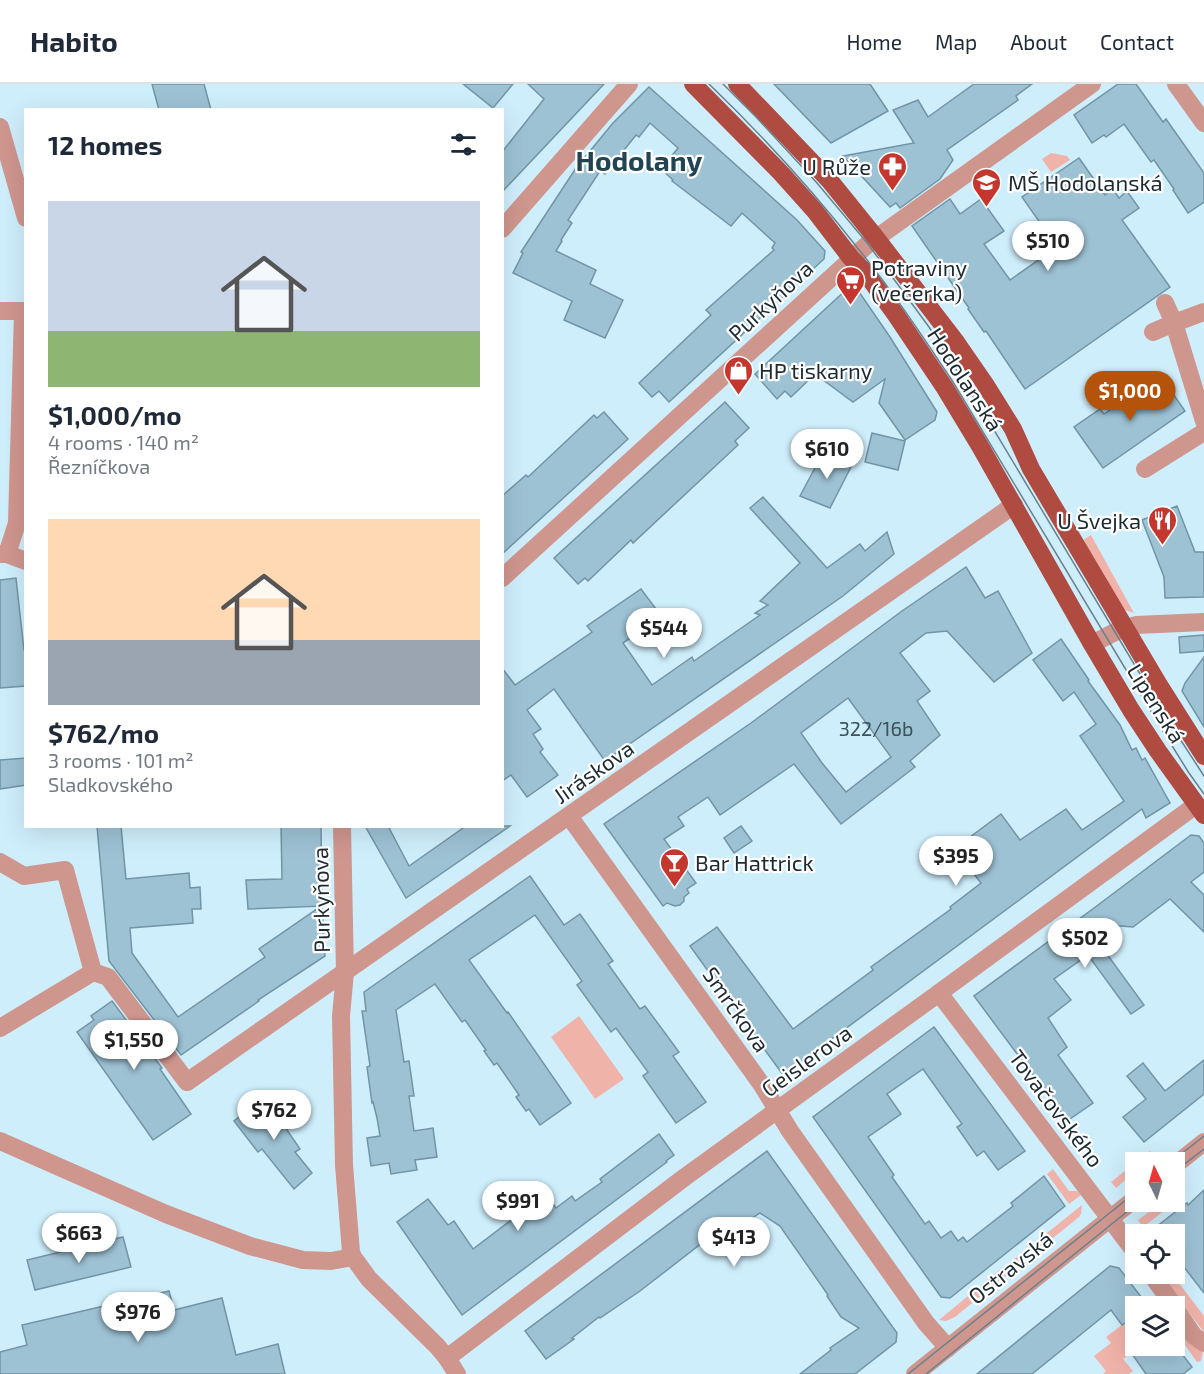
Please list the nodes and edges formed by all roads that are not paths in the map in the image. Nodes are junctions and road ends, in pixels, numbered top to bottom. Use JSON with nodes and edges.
{"nodes":[{"id":1,"x":629,"y":84,"type":"edge"},
{"id":2,"x":693,"y":84,"type":"edge"},
{"id":3,"x":737,"y":84,"type":"edge"},
{"id":4,"x":1092,"y":84,"type":"edge"},
{"id":5,"x":1176,"y":84,"type":"edge"},
{"id":6,"x":1204,"y":123,"type":"edge"},
{"id":7,"x":0,"y":128,"type":"edge"},
{"id":8,"x":24,"y":211,"type":"edge"},
{"id":9,"x":504,"y":227,"type":"edge"},
{"id":10,"x":876,"y":238,"type":"junction"},
{"id":11,"x":851,"y":258,"type":"junction"},
{"id":12,"x":1166,"y":303,"type":"dead end"},
{"id":13,"x":0,"y":310,"type":"edge"},
{"id":14,"x":24,"y":311,"type":"edge"},
{"id":15,"x":1204,"y":312,"type":"edge"},
{"id":16,"x":1174,"y":323,"type":"junction"},
{"id":17,"x":1153,"y":332,"type":"dead end"},
{"id":18,"x":1204,"y":421,"type":"edge"},
{"id":19,"x":1204,"y":432,"type":"edge"},
{"id":20,"x":1145,"y":469,"type":"dead end"},
{"id":21,"x":1014,"y":505,"type":"junction"},
{"id":22,"x":3,"y":554,"type":"edge"},
{"id":23,"x":24,"y":560,"type":"edge"},
{"id":24,"x":504,"y":576,"type":"edge"},
{"id":25,"x":1204,"y":622,"type":"edge"},
{"id":26,"x":1125,"y":628,"type":"junction"},
{"id":27,"x":1092,"y":644,"type":"junction"},
{"id":28,"x":1204,"y":756,"type":"edge"},
{"id":29,"x":1200,"y":810,"type":"edge"},
{"id":30,"x":569,"y":816,"type":"junction"},
{"id":31,"x":342,"y":828,"type":"edge"},
{"id":32,"x":0,"y":862,"type":"edge"},
{"id":33,"x":93,"y":972,"type":"junction"},
{"id":34,"x":345,"y":972,"type":"junction"},
{"id":35,"x":939,"y":993,"type":"junction"},
{"id":36,"x":0,"y":1028,"type":"edge"},
{"id":37,"x":777,"y":1111,"type":"junction"},
{"id":38,"x":0,"y":1141,"type":"edge"},
{"id":39,"x":1204,"y":1142,"type":"edge"},
{"id":40,"x":1185,"y":1157,"type":"edge"},
{"id":41,"x":1125,"y":1206,"type":"edge"},
{"id":42,"x":1110,"y":1218,"type":"junction"},
{"id":43,"x":1125,"y":1239,"type":"edge"},
{"id":44,"x":353,"y":1257,"type":"junction"},
{"id":45,"x":1185,"y":1323,"type":"edge"},
{"id":46,"x":1204,"y":1343,"type":"edge"},
{"id":47,"x":948,"y":1348,"type":"junction"},
{"id":48,"x":447,"y":1358,"type":"junction"},
{"id":49,"x":456,"y":1374,"type":"edge"},
{"id":50,"x":915,"y":1374,"type":"edge"}],
"edges":[{"from":1,"to":9,"type":"street"},
{"from":2,"to":11,"type":"main road","name":"Hodolanská"},
{"from":3,"to":10,"type":"main road","name":"Lipenská"},
{"from":4,"to":10,"type":"street","name":"Purkyňova"},
{"from":5,"to":6,"type":"street"},
{"from":7,"to":8,"type":"street"},
{"from":10,"to":11,"type":"street","name":"Purkyňova"},
{"from":10,"to":26,"type":"main road","name":"Lipenská"},
{"from":11,"to":21,"type":"main road","name":"Hodolanská"},
{"from":11,"to":24,"type":"street","name":"Purkyňova"},
{"from":12,"to":16,"type":"street"},
{"from":13,"to":14,"type":"street"},
{"from":14,"to":22,"type":"street"},
{"from":15,"to":16,"type":"street"},
{"from":16,"to":17,"type":"street"},
{"from":16,"to":18,"type":"street"},
{"from":19,"to":20,"type":"street"},
{"from":21,"to":27,"type":"main road","name":"Hodolanská"},
{"from":21,"to":30,"type":"street","name":"Jiráskova"},
{"from":22,"to":23,"type":"street"},
{"from":25,"to":26,"type":"street"},
{"from":26,"to":27,"type":"street"},
{"from":26,"to":28,"type":"main road","name":"Lipenská"},
{"from":27,"to":29,"type":"main road","name":"Lipenská"},
{"from":29,"to":35,"type":"street","name":"Geislerova"},
{"from":30,"to":34,"type":"street","name":"Jiráskova"},
{"from":30,"to":37,"type":"street","name":"Smrčkova"},
{"from":31,"to":34,"type":"street","name":"Purkyňova"},
{"from":32,"to":33,"type":"street"},
{"from":33,"to":34,"type":"street","name":"Jiráskova"},
{"from":33,"to":36,"type":"street"},
{"from":34,"to":44,"type":"street","name":"Purkyňova"},
{"from":35,"to":37,"type":"street","name":"Geislerova"},
{"from":35,"to":42,"type":"street","name":"Tovačovského"},
{"from":37,"to":47,"type":"street","name":"Smrčkova"},
{"from":37,"to":48,"type":"street","name":"Geislerova"},
{"from":38,"to":44,"type":"street"},
{"from":39,"to":40,"type":"street"},
{"from":41,"to":42,"type":"street","name":"Ostravská"},
{"from":42,"to":43,"type":"street","name":"Tovačovského"},
{"from":42,"to":47,"type":"street","name":"Ostravská"},
{"from":44,"to":48,"type":"street"},
{"from":45,"to":46,"type":"street"},
{"from":47,"to":50,"type":"street","name":"Ostravská"},
{"from":48,"to":49,"type":"street"}]}
